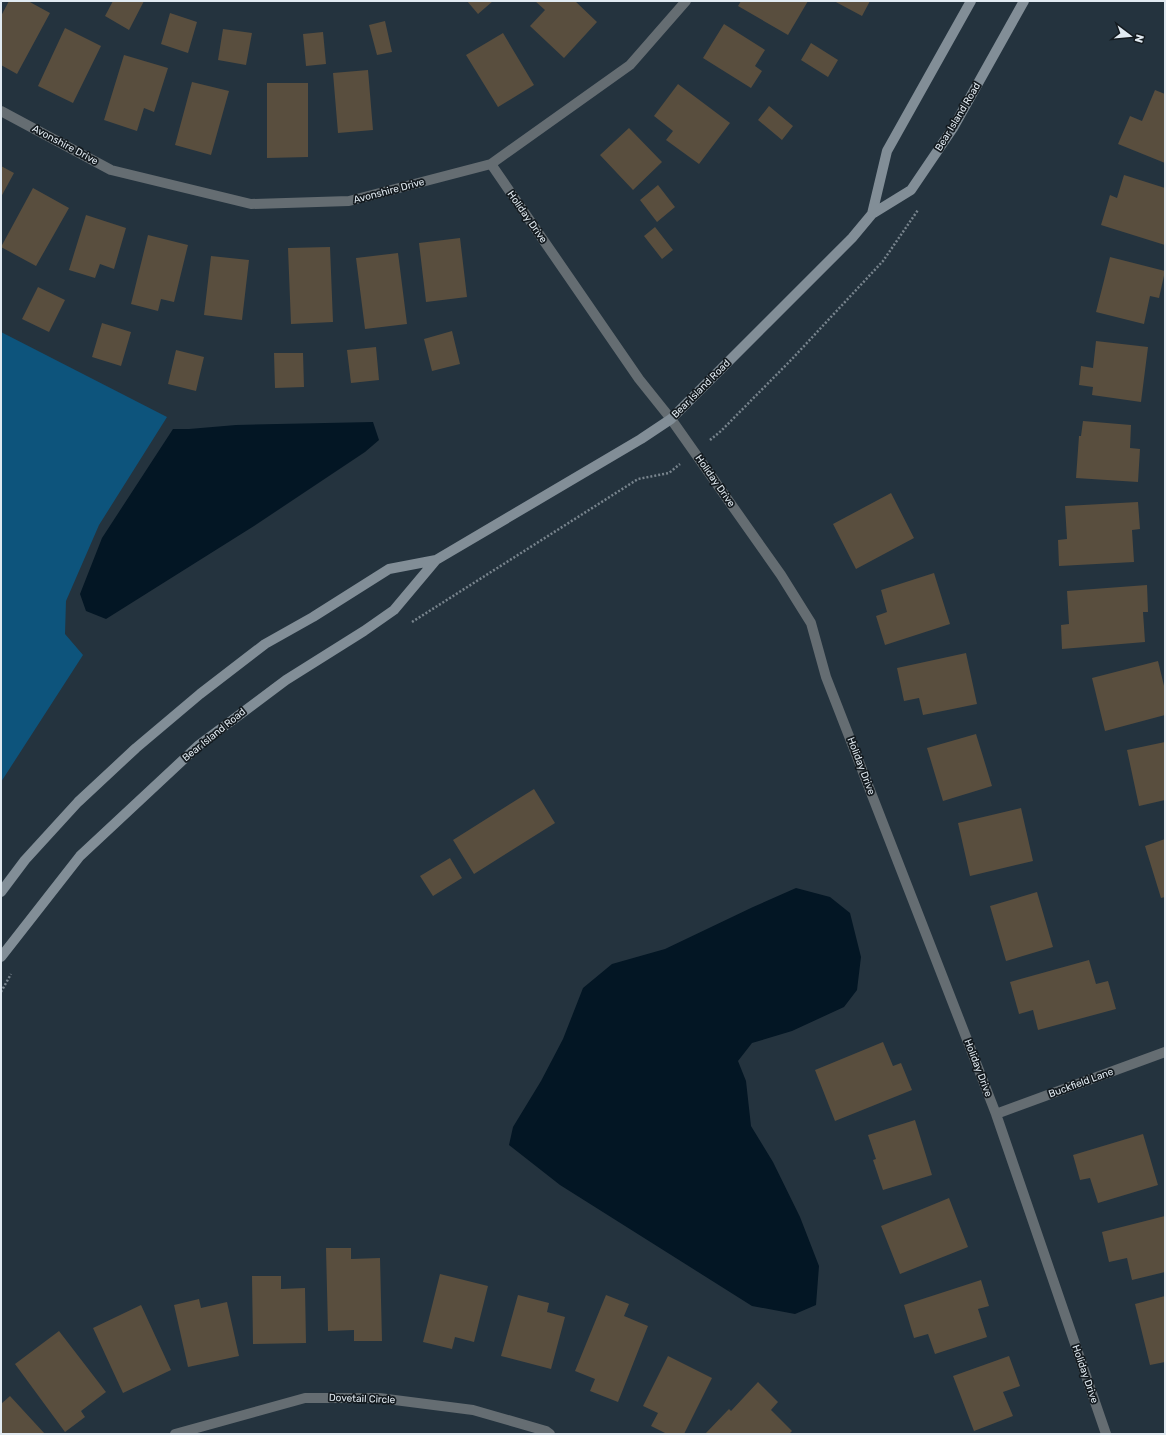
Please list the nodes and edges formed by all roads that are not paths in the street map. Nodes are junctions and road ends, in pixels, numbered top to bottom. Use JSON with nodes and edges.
{"nodes":[{"id":1,"x":686,"y":1,"type":"edge"},
{"id":2,"x":971,"y":1,"type":"edge"},
{"id":3,"x":1024,"y":1,"type":"edge"},
{"id":4,"x":1,"y":110,"type":"edge"},
{"id":5,"x":491,"y":164,"type":"junction"},
{"id":6,"x":872,"y":214,"type":"junction"},
{"id":7,"x":671,"y":419,"type":"junction"},
{"id":8,"x":436,"y":560,"type":"junction"},
{"id":9,"x":1,"y":892,"type":"edge"},
{"id":10,"x":1,"y":957,"type":"edge"},
{"id":11,"x":1165,"y":1052,"type":"edge"},
{"id":12,"x":996,"y":1114,"type":"junction"},
{"id":13,"x":175,"y":1434,"type":"edge"},
{"id":14,"x":550,"y":1434,"type":"edge"},
{"id":15,"x":1106,"y":1434,"type":"edge"}],
"edges":[{"from":1,"to":5,"type":"street","name":"Avonshire Drive"},
{"from":2,"to":6,"type":"street","name":"Bear Island Road"},
{"from":3,"to":6,"type":"street","name":"Bear Island Road"},
{"from":4,"to":5,"type":"street","name":"Avonshire Drive"},
{"from":5,"to":7,"type":"street","name":"Holiday Drive"},
{"from":6,"to":7,"type":"street","name":"Bear Island Road"},
{"from":7,"to":8,"type":"street","name":"Bear Island Road"},
{"from":7,"to":12,"type":"street","name":"Holiday Drive"},
{"from":8,"to":9,"type":"street","name":"Bear Island Road"},
{"from":8,"to":10,"type":"street","name":"Bear Island Road"},
{"from":11,"to":12,"type":"street","name":"Buckfield Lane"},
{"from":12,"to":15,"type":"street","name":"Holiday Drive"},
{"from":13,"to":14,"type":"street","name":"Dovetail Circle"}]}
